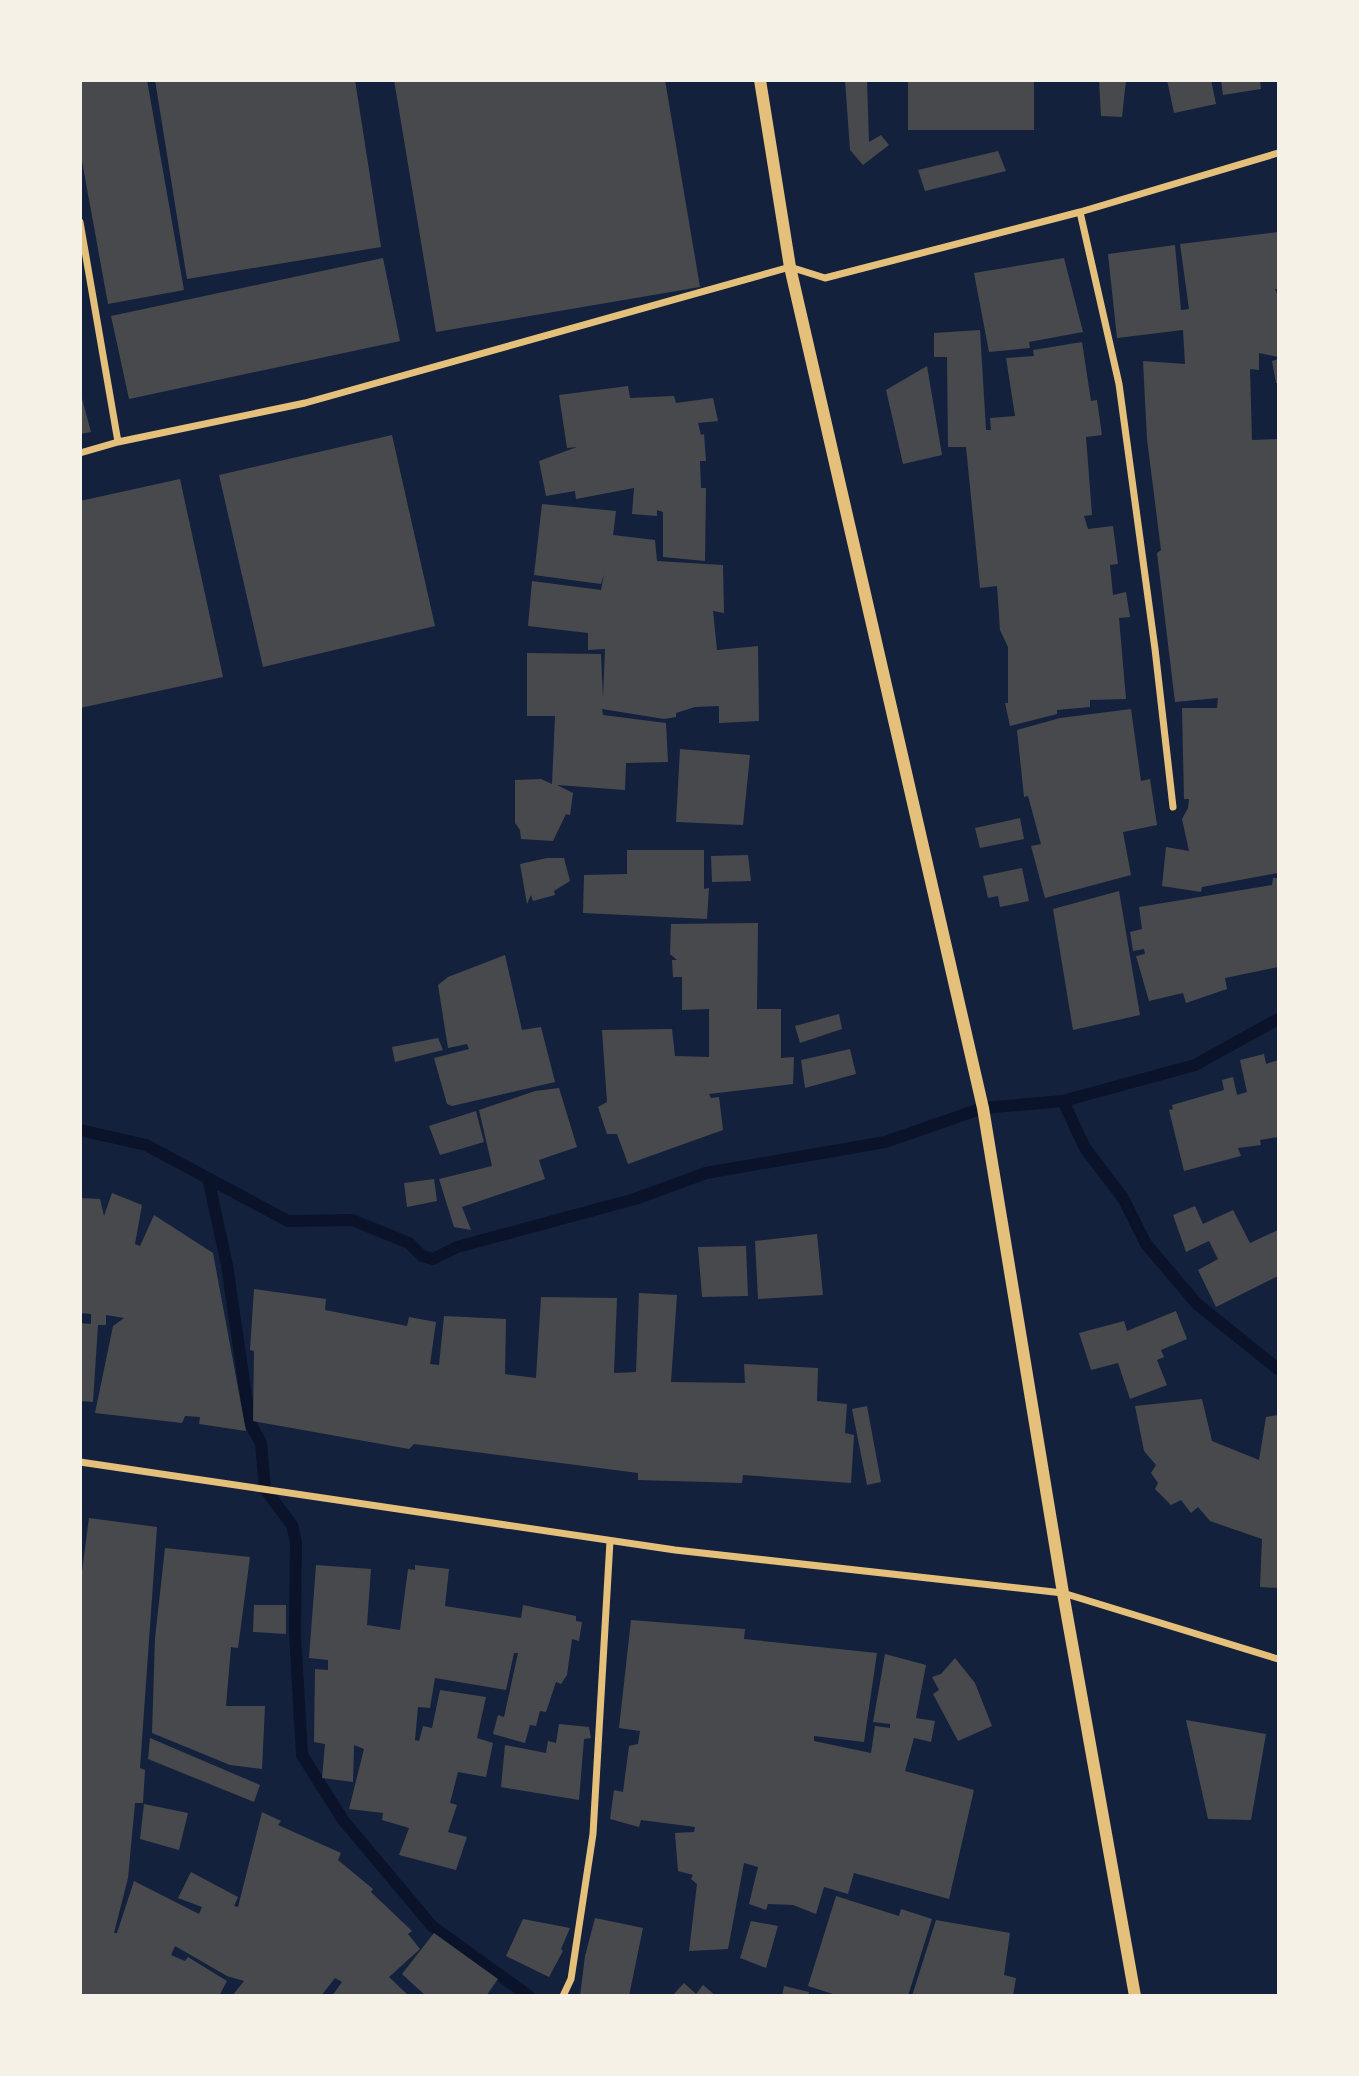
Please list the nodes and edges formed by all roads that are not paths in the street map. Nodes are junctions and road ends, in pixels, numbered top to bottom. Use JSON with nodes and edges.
{"nodes":[{"id":1,"x":760,"y":80,"type":"edge"},
{"id":2,"x":1279,"y":153,"type":"edge"},
{"id":3,"x":1080,"y":212,"type":"junction"},
{"id":4,"x":80,"y":222,"type":"edge"},
{"id":5,"x":790,"y":267,"type":"junction"},
{"id":6,"x":118,"y":442,"type":"junction"},
{"id":7,"x":80,"y":453,"type":"edge"},
{"id":8,"x":1172,"y":807,"type":"dead end"},
{"id":9,"x":80,"y":1462,"type":"edge"},
{"id":10,"x":610,"y":1541,"type":"junction"},
{"id":11,"x":1063,"y":1593,"type":"junction"},
{"id":12,"x":1279,"y":1659,"type":"edge"},
{"id":13,"x":563,"y":1996,"type":"edge"},
{"id":14,"x":1135,"y":1996,"type":"edge"}],
"edges":[{"from":1,"to":5,"type":"street"},
{"from":2,"to":3,"type":"street"},
{"from":3,"to":5,"type":"street"},
{"from":3,"to":8,"type":"street"},
{"from":4,"to":6,"type":"street"},
{"from":5,"to":6,"type":"street"},
{"from":5,"to":11,"type":"street"},
{"from":6,"to":7,"type":"street"},
{"from":9,"to":10,"type":"street"},
{"from":10,"to":11,"type":"street"},
{"from":10,"to":13,"type":"street"},
{"from":11,"to":12,"type":"street"},
{"from":11,"to":14,"type":"street"}]}
